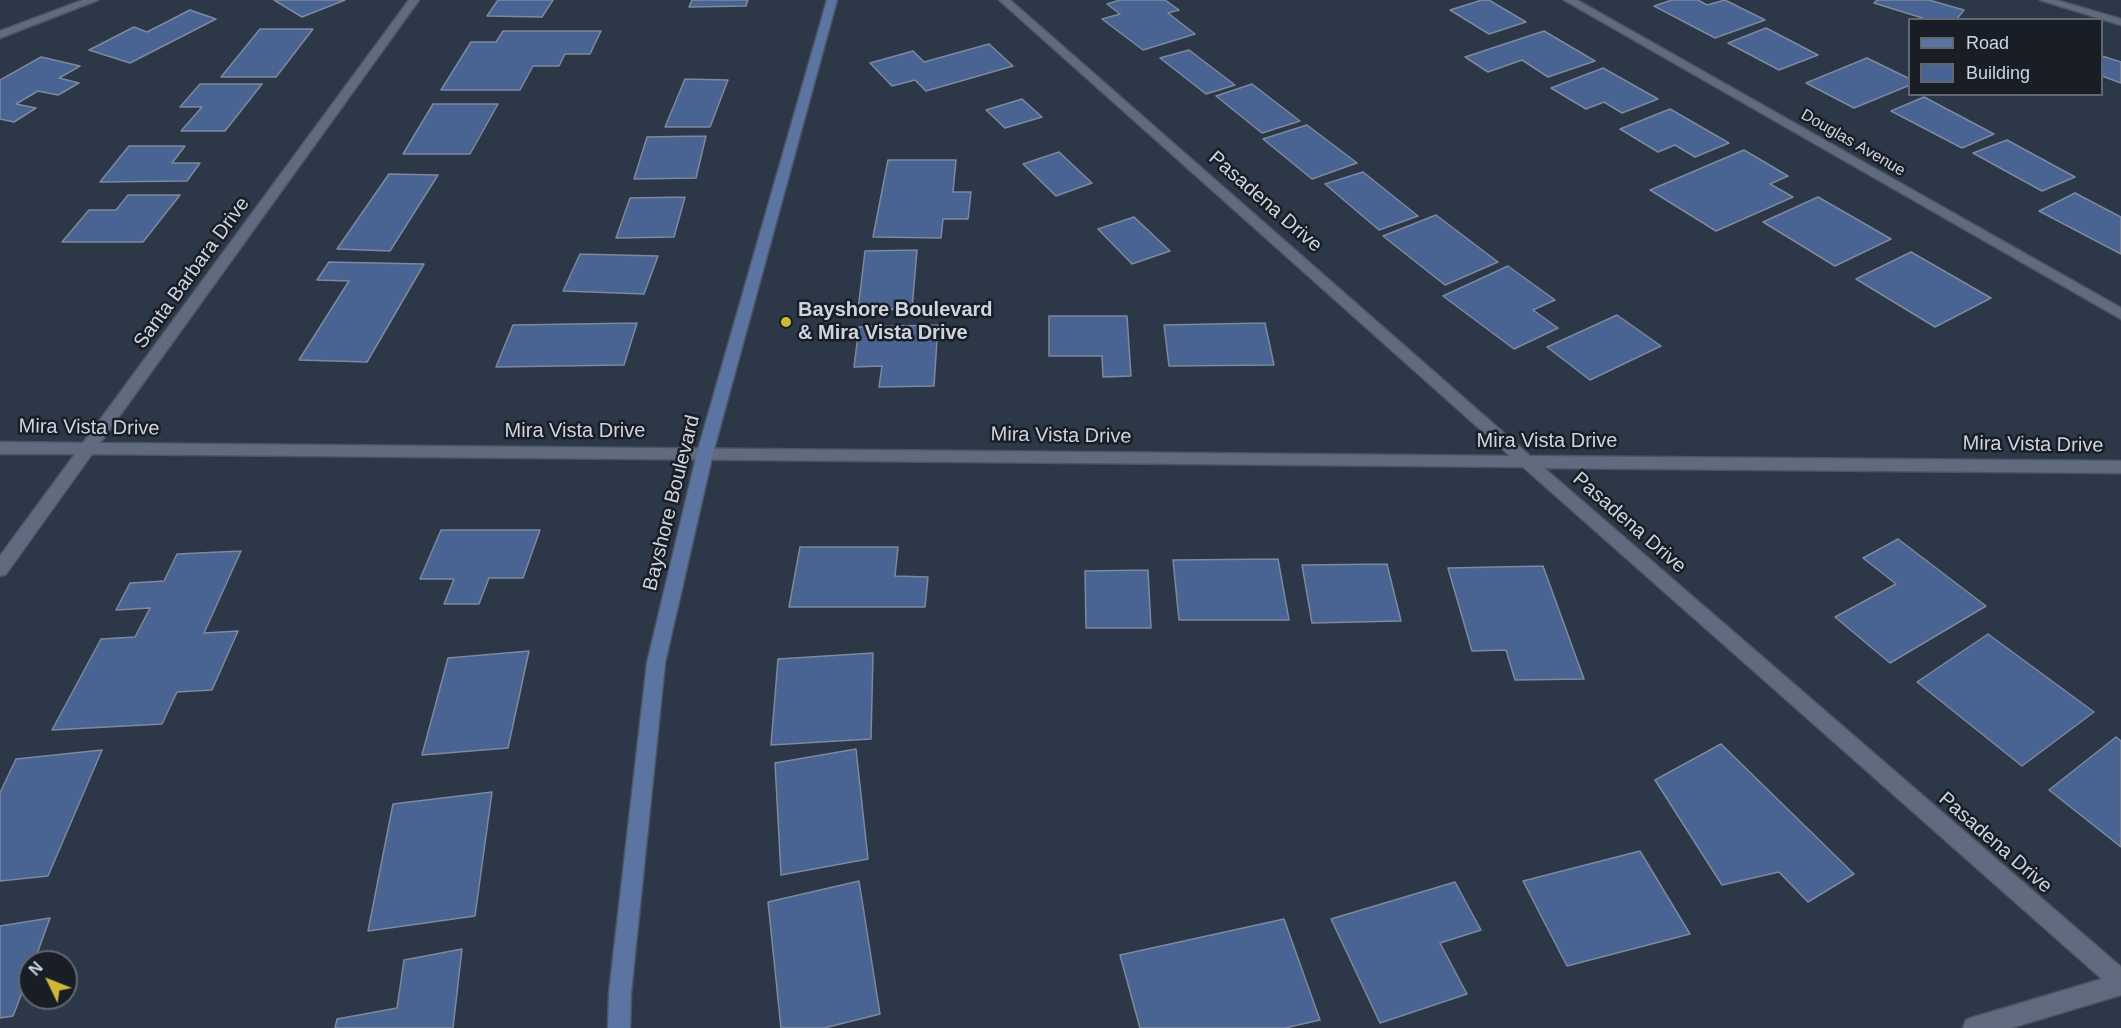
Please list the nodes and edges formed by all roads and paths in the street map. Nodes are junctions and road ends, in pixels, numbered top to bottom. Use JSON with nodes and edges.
{"nodes":[{"id":1,"x":93,"y":0,"type":"edge"},
{"id":2,"x":414,"y":0,"type":"edge"},
{"id":3,"x":832,"y":0,"type":"edge"},
{"id":4,"x":1004,"y":0,"type":"edge"},
{"id":5,"x":1569,"y":0,"type":"edge"},
{"id":6,"x":2045,"y":0,"type":"edge"},
{"id":7,"x":2121,"y":22,"type":"edge"},
{"id":8,"x":0,"y":35,"type":"edge"},
{"id":9,"x":2121,"y":314,"type":"edge"},
{"id":10,"x":0,"y":448,"type":"edge"},
{"id":11,"x":88,"y":449,"type":"junction"},
{"id":12,"x":705,"y":453,"type":"junction"},
{"id":13,"x":1527,"y":462,"type":"junction"},
{"id":14,"x":2121,"y":467,"type":"edge"},
{"id":15,"x":0,"y":569,"type":"edge"},
{"id":16,"x":2121,"y":982,"type":"edge"},
{"id":17,"x":619,"y":1028,"type":"edge"},
{"id":18,"x":1974,"y":1028,"type":"edge"}],
"edges":[{"from":1,"to":8,"type":"street"},
{"from":2,"to":11,"type":"street","name":"Santa Barbara Drive"},
{"from":3,"to":12,"type":"main road","name":"Bayshore Boulevard"},
{"from":4,"to":13,"type":"street","name":"Pasadena Drive"},
{"from":5,"to":9,"type":"street","name":"Douglas Avenue"},
{"from":6,"to":7,"type":"street"},
{"from":10,"to":11,"type":"street","name":"Mira Vista Drive"},
{"from":11,"to":12,"type":"street","name":"Mira Vista Drive"},
{"from":11,"to":15,"type":"street","name":"Santa Barbara Drive"},
{"from":12,"to":13,"type":"street","name":"Mira Vista Drive"},
{"from":12,"to":17,"type":"main road","name":"Bayshore Boulevard"},
{"from":13,"to":14,"type":"street","name":"Mira Vista Drive"},
{"from":13,"to":16,"type":"street","name":"Pasadena Drive"},
{"from":16,"to":18,"type":"street"}]}
